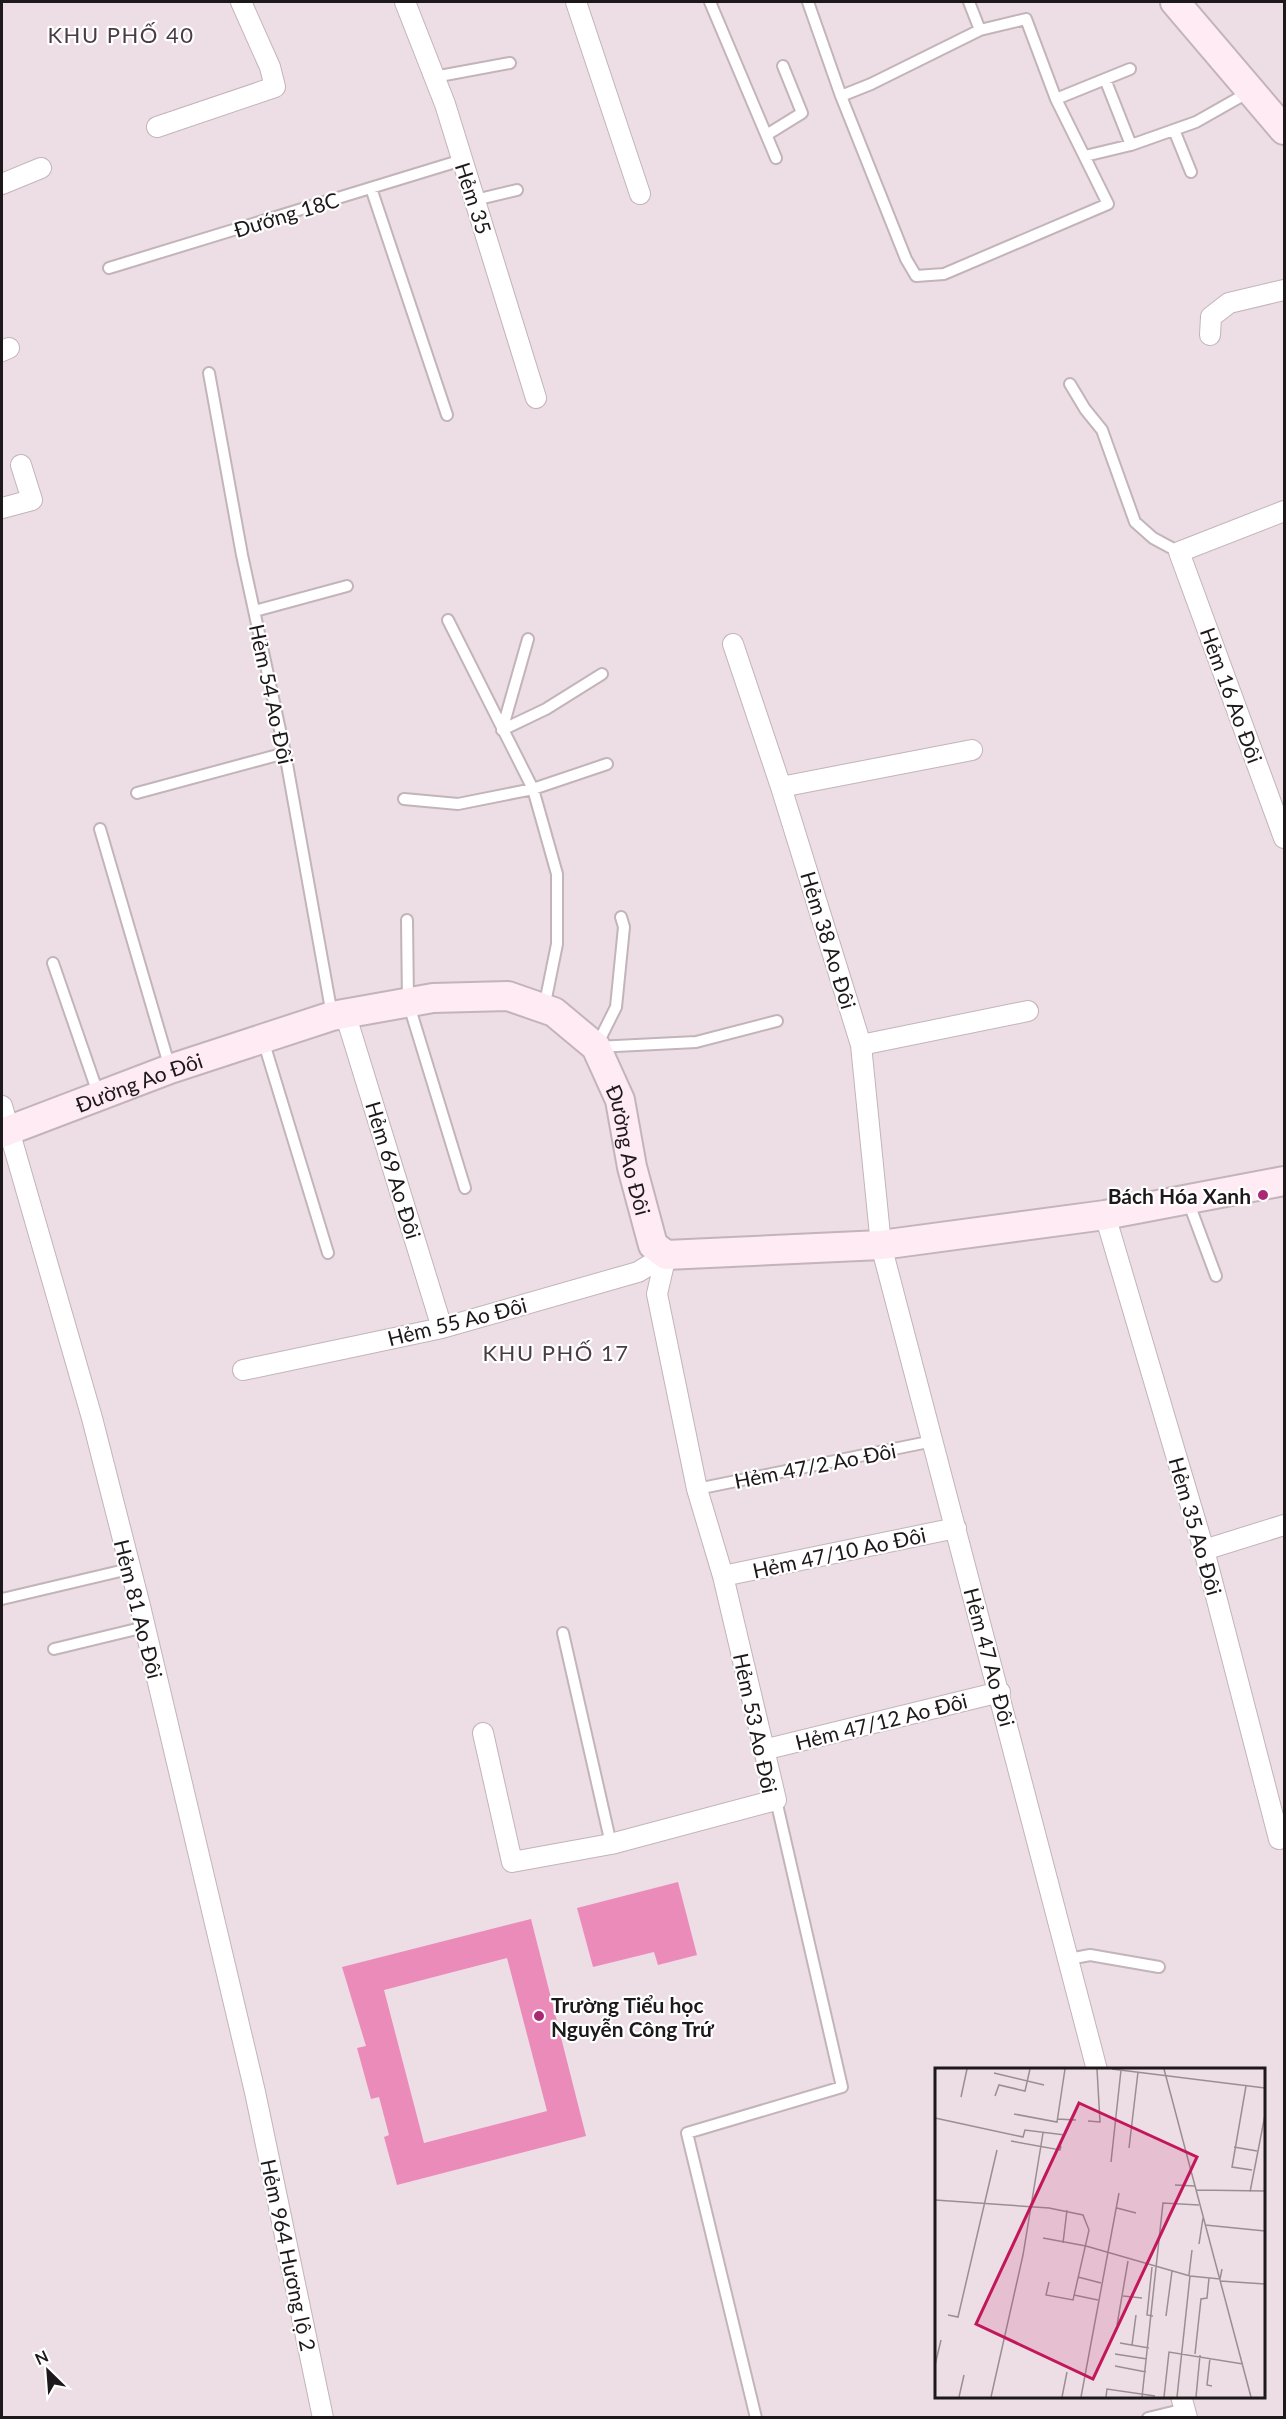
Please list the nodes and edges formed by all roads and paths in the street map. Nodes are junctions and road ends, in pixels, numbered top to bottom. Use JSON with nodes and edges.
{"nodes":[{"id":1,"x":241,"y":2,"type":"edge"},
{"id":2,"x":405,"y":2,"type":"edge"},
{"id":3,"x":576,"y":2,"type":"edge"},
{"id":4,"x":710,"y":2,"type":"edge"},
{"id":5,"x":808,"y":2,"type":"edge"},
{"id":6,"x":969,"y":2,"type":"edge"},
{"id":7,"x":1175,"y":2,"type":"edge"},
{"id":8,"x":980,"y":30,"type":"junction"},
{"id":9,"x":510,"y":63,"type":"dead end"},
{"id":10,"x":783,"y":66,"type":"dead end"},
{"id":11,"x":1130,"y":69,"type":"dead end"},
{"id":12,"x":434,"y":77,"type":"junction"},
{"id":13,"x":1106,"y":79,"type":"junction"},
{"id":14,"x":1251,"y":91,"type":"junction"},
{"id":15,"x":841,"y":96,"type":"junction"},
{"id":16,"x":1056,"y":99,"type":"junction"},
{"id":17,"x":157,"y":127,"type":"dead end"},
{"id":18,"x":1284,"y":128,"type":"edge"},
{"id":19,"x":1174,"y":130,"type":"junction"},
{"id":20,"x":768,"y":134,"type":"junction"},
{"id":21,"x":1131,"y":145,"type":"junction"},
{"id":22,"x":1085,"y":156,"type":"junction"},
{"id":23,"x":776,"y":158,"type":"dead end"},
{"id":24,"x":462,"y":160,"type":"junction"},
{"id":25,"x":41,"y":168,"type":"dead end"},
{"id":26,"x":1191,"y":172,"type":"dead end"},
{"id":27,"x":2,"y":184,"type":"edge"},
{"id":28,"x":371,"y":188,"type":"junction"},
{"id":29,"x":517,"y":190,"type":"dead end"},
{"id":30,"x":640,"y":194,"type":"dead end"},
{"id":31,"x":475,"y":200,"type":"junction"},
{"id":32,"x":109,"y":268,"type":"dead end"},
{"id":33,"x":1284,"y":290,"type":"edge"},
{"id":34,"x":1210,"y":335,"type":"dead end"},
{"id":35,"x":208,"y":374,"type":"dead end"},
{"id":36,"x":1070,"y":384,"type":"dead end"},
{"id":37,"x":536,"y":398,"type":"dead end"},
{"id":38,"x":447,"y":415,"type":"dead end"},
{"id":39,"x":21,"y":465,"type":"dead end"},
{"id":40,"x":2,"y":508,"type":"edge"},
{"id":41,"x":1284,"y":511,"type":"edge"},
{"id":42,"x":1179,"y":552,"type":"junction"},
{"id":43,"x":347,"y":586,"type":"dead end"},
{"id":44,"x":255,"y":611,"type":"junction"},
{"id":45,"x":448,"y":620,"type":"dead end"},
{"id":46,"x":528,"y":639,"type":"dead end"},
{"id":47,"x":733,"y":644,"type":"dead end"},
{"id":48,"x":602,"y":674,"type":"dead end"},
{"id":49,"x":502,"y":730,"type":"junction"},
{"id":50,"x":972,"y":750,"type":"dead end"},
{"id":51,"x":285,"y":753,"type":"junction"},
{"id":52,"x":607,"y":764,"type":"dead end"},
{"id":53,"x":781,"y":786,"type":"junction"},
{"id":54,"x":532,"y":789,"type":"junction"},
{"id":55,"x":137,"y":793,"type":"dead end"},
{"id":56,"x":404,"y":799,"type":"dead end"},
{"id":57,"x":100,"y":829,"type":"dead end"},
{"id":58,"x":1284,"y":838,"type":"edge"},
{"id":59,"x":621,"y":916,"type":"dead end"},
{"id":60,"x":407,"y":920,"type":"dead end"},
{"id":61,"x":53,"y":963,"type":"dead end"},
{"id":62,"x":408,"y":1002,"type":"junction"},
{"id":63,"x":544,"y":1008,"type":"junction"},
{"id":64,"x":1028,"y":1011,"type":"dead end"},
{"id":65,"x":338,"y":1014,"type":"junction"},
{"id":66,"x":777,"y":1021,"type":"dead end"},
{"id":67,"x":262,"y":1037,"type":"junction"},
{"id":68,"x":861,"y":1044,"type":"junction"},
{"id":69,"x":596,"y":1047,"type":"junction"},
{"id":70,"x":170,"y":1068,"type":"junction"},
{"id":71,"x":99,"y":1096,"type":"junction"},
{"id":72,"x":4,"y":1123,"type":"edge"},
{"id":73,"x":1284,"y":1181,"type":"edge"},
{"id":74,"x":465,"y":1188,"type":"dead end"},
{"id":75,"x":1187,"y":1198,"type":"junction"},
{"id":76,"x":1105,"y":1215,"type":"junction"},
{"id":77,"x":881,"y":1245,"type":"junction"},
{"id":78,"x":328,"y":1253,"type":"dead end"},
{"id":79,"x":666,"y":1255,"type":"junction"},
{"id":80,"x":1216,"y":1276,"type":"dead end"},
{"id":81,"x":442,"y":1328,"type":"junction"},
{"id":82,"x":243,"y":1371,"type":"dead end"},
{"id":83,"x":933,"y":1441,"type":"junction"},
{"id":84,"x":697,"y":1489,"type":"junction"},
{"id":85,"x":1284,"y":1525,"type":"edge"},
{"id":86,"x":956,"y":1528,"type":"junction"},
{"id":87,"x":1204,"y":1550,"type":"junction"},
{"id":88,"x":129,"y":1569,"type":"junction"},
{"id":89,"x":723,"y":1576,"type":"junction"},
{"id":90,"x":2,"y":1599,"type":"edge"},
{"id":91,"x":145,"y":1627,"type":"junction"},
{"id":92,"x":563,"y":1633,"type":"dead end"},
{"id":93,"x":54,"y":1648,"type":"dead end"},
{"id":94,"x":1000,"y":1692,"type":"junction"},
{"id":95,"x":483,"y":1733,"type":"dead end"},
{"id":96,"x":763,"y":1750,"type":"junction"},
{"id":97,"x":776,"y":1800,"type":"junction"},
{"id":98,"x":1279,"y":1839,"type":"dead end"},
{"id":99,"x":611,"y":1844,"type":"junction"},
{"id":100,"x":1069,"y":1959,"type":"junction"},
{"id":101,"x":1159,"y":1967,"type":"dead end"},
{"id":102,"x":1096,"y":2068,"type":"edge"},
{"id":103,"x":255,"y":2092,"type":"joint"},
{"id":104,"x":1184,"y":2408,"type":"edge"},
{"id":105,"x":323,"y":2418,"type":"edge"},
{"id":106,"x":756,"y":2418,"type":"edge"},
{"id":107,"x":1148,"y":2418,"type":"edge"}],
"edges":[{"from":1,"to":17,"type":"street"},
{"from":2,"to":12,"type":"street","name":"Hẻm 35"},
{"from":3,"to":30,"type":"street"},
{"from":4,"to":20,"type":"lane"},
{"from":5,"to":15,"type":"lane"},
{"from":6,"to":8,"type":"lane"},
{"from":7,"to":14,"type":"street"},
{"from":8,"to":15,"type":"lane"},
{"from":8,"to":16,"type":"lane"},
{"from":9,"to":12,"type":"lane"},
{"from":10,"to":20,"type":"lane"},
{"from":11,"to":13,"type":"lane"},
{"from":12,"to":24,"type":"street","name":"Hẻm 35"},
{"from":13,"to":16,"type":"lane"},
{"from":13,"to":21,"type":"lane"},
{"from":14,"to":18,"type":"street"},
{"from":14,"to":19,"type":"lane"},
{"from":15,"to":22,"type":"lane"},
{"from":16,"to":22,"type":"lane"},
{"from":19,"to":21,"type":"lane"},
{"from":19,"to":26,"type":"lane"},
{"from":20,"to":23,"type":"lane"},
{"from":21,"to":22,"type":"lane"},
{"from":24,"to":28,"type":"lane","name":"Đướng 18C"},
{"from":24,"to":31,"type":"street","name":"Hẻm 35"},
{"from":25,"to":27,"type":"street"},
{"from":28,"to":32,"type":"lane","name":"Đướng 18C"},
{"from":28,"to":38,"type":"lane"},
{"from":29,"to":31,"type":"lane"},
{"from":31,"to":37,"type":"street","name":"Hẻm 35"},
{"from":33,"to":34,"type":"street"},
{"from":35,"to":44,"type":"lane","name":"Hẻm 54 Ao Đôi"},
{"from":36,"to":42,"type":"lane"},
{"from":39,"to":40,"type":"street"},
{"from":41,"to":42,"type":"street"},
{"from":42,"to":58,"type":"street","name":"Hẻm 16 Ao Đôi"},
{"from":43,"to":44,"type":"lane"},
{"from":44,"to":51,"type":"lane","name":"Hẻm 54 Ao Đôi"},
{"from":45,"to":49,"type":"lane"},
{"from":46,"to":49,"type":"lane"},
{"from":47,"to":53,"type":"street","name":"Hẻm 38 Ao Đôi"},
{"from":48,"to":49,"type":"lane"},
{"from":49,"to":54,"type":"lane"},
{"from":50,"to":53,"type":"street"},
{"from":51,"to":55,"type":"lane"},
{"from":51,"to":65,"type":"lane","name":"Hẻm 54 Ao Đôi"},
{"from":52,"to":54,"type":"lane"},
{"from":53,"to":68,"type":"street","name":"Hẻm 38 Ao Đôi"},
{"from":54,"to":56,"type":"lane"},
{"from":54,"to":63,"type":"lane"},
{"from":57,"to":70,"type":"lane"},
{"from":59,"to":69,"type":"lane"},
{"from":60,"to":62,"type":"lane"},
{"from":61,"to":71,"type":"lane"},
{"from":62,"to":63,"type":"street","name":"Đường Ao Đôi"},
{"from":62,"to":65,"type":"street","name":"Đường Ao Đôi"},
{"from":62,"to":74,"type":"lane"},
{"from":63,"to":69,"type":"street","name":"Đường Ao Đôi"},
{"from":64,"to":68,"type":"street"},
{"from":65,"to":67,"type":"street","name":"Đường Ao Đôi"},
{"from":65,"to":81,"type":"street","name":"Hẻm 69 Ao Đôi"},
{"from":66,"to":69,"type":"lane"},
{"from":67,"to":70,"type":"street","name":"Đường Ao Đôi"},
{"from":67,"to":78,"type":"lane"},
{"from":68,"to":77,"type":"street","name":"Hẻm 38 Ao Đôi"},
{"from":69,"to":79,"type":"street","name":"Đường Ao Đôi"},
{"from":70,"to":71,"type":"street","name":"Đường Ao Đôi"},
{"from":71,"to":72,"type":"street","name":"Đường Ao Đôi"},
{"from":72,"to":88,"type":"street","name":"Hẻm 81 Ao Đôi"},
{"from":73,"to":75,"type":"street"},
{"from":75,"to":76,"type":"street"},
{"from":75,"to":80,"type":"lane"},
{"from":76,"to":77,"type":"street"},
{"from":76,"to":87,"type":"street","name":"Hẻm 35 Ao Đôi"},
{"from":77,"to":79,"type":"street"},
{"from":77,"to":83,"type":"street","name":"Hẻm 47 Ao Đôi"},
{"from":79,"to":81,"type":"street","name":"Hẻm 55 Ao Đôi"},
{"from":79,"to":84,"type":"street","name":"Hẻm 53 Ao Đôi"},
{"from":81,"to":82,"type":"street","name":"Hẻm 55 Ao Đôi"},
{"from":83,"to":84,"type":"lane","name":"Hẻm 47/2 Ao Đôi"},
{"from":83,"to":86,"type":"street","name":"Hẻm 47 Ao Đôi"},
{"from":84,"to":89,"type":"street","name":"Hẻm 53 Ao Đôi"},
{"from":85,"to":87,"type":"street"},
{"from":86,"to":89,"type":"street","name":"Hẻm 47/10 Ao Đôi"},
{"from":86,"to":94,"type":"street","name":"Hẻm 47 Ao Đôi"},
{"from":87,"to":98,"type":"street","name":"Hẻm 35 Ao Đôi"},
{"from":88,"to":90,"type":"lane"},
{"from":88,"to":91,"type":"street","name":"Hẻm 81 Ao Đôi"},
{"from":89,"to":96,"type":"street","name":"Hẻm 53 Ao Đôi"},
{"from":91,"to":93,"type":"lane"},
{"from":91,"to":103,"type":"street","name":"Hẻm 81 Ao Đôi"},
{"from":92,"to":99,"type":"lane"},
{"from":94,"to":96,"type":"street","name":"Hẻm 47/12 Ao Đôi"},
{"from":94,"to":100,"type":"street","name":"Hẻm 47 Ao Đôi"},
{"from":95,"to":99,"type":"street","name":"Hẻm 53 Ao Đôi"},
{"from":96,"to":97,"type":"street","name":"Hẻm 53 Ao Đôi"},
{"from":97,"to":99,"type":"street","name":"Hẻm 53 Ao Đôi"},
{"from":97,"to":106,"type":"lane"},
{"from":100,"to":101,"type":"lane"},
{"from":100,"to":102,"type":"street","name":"Hẻm 47 Ao Đôi"},
{"from":103,"to":105,"type":"street","name":"Hẻm 964 Hương lộ 2"},
{"from":104,"to":107,"type":"lane"}]}
